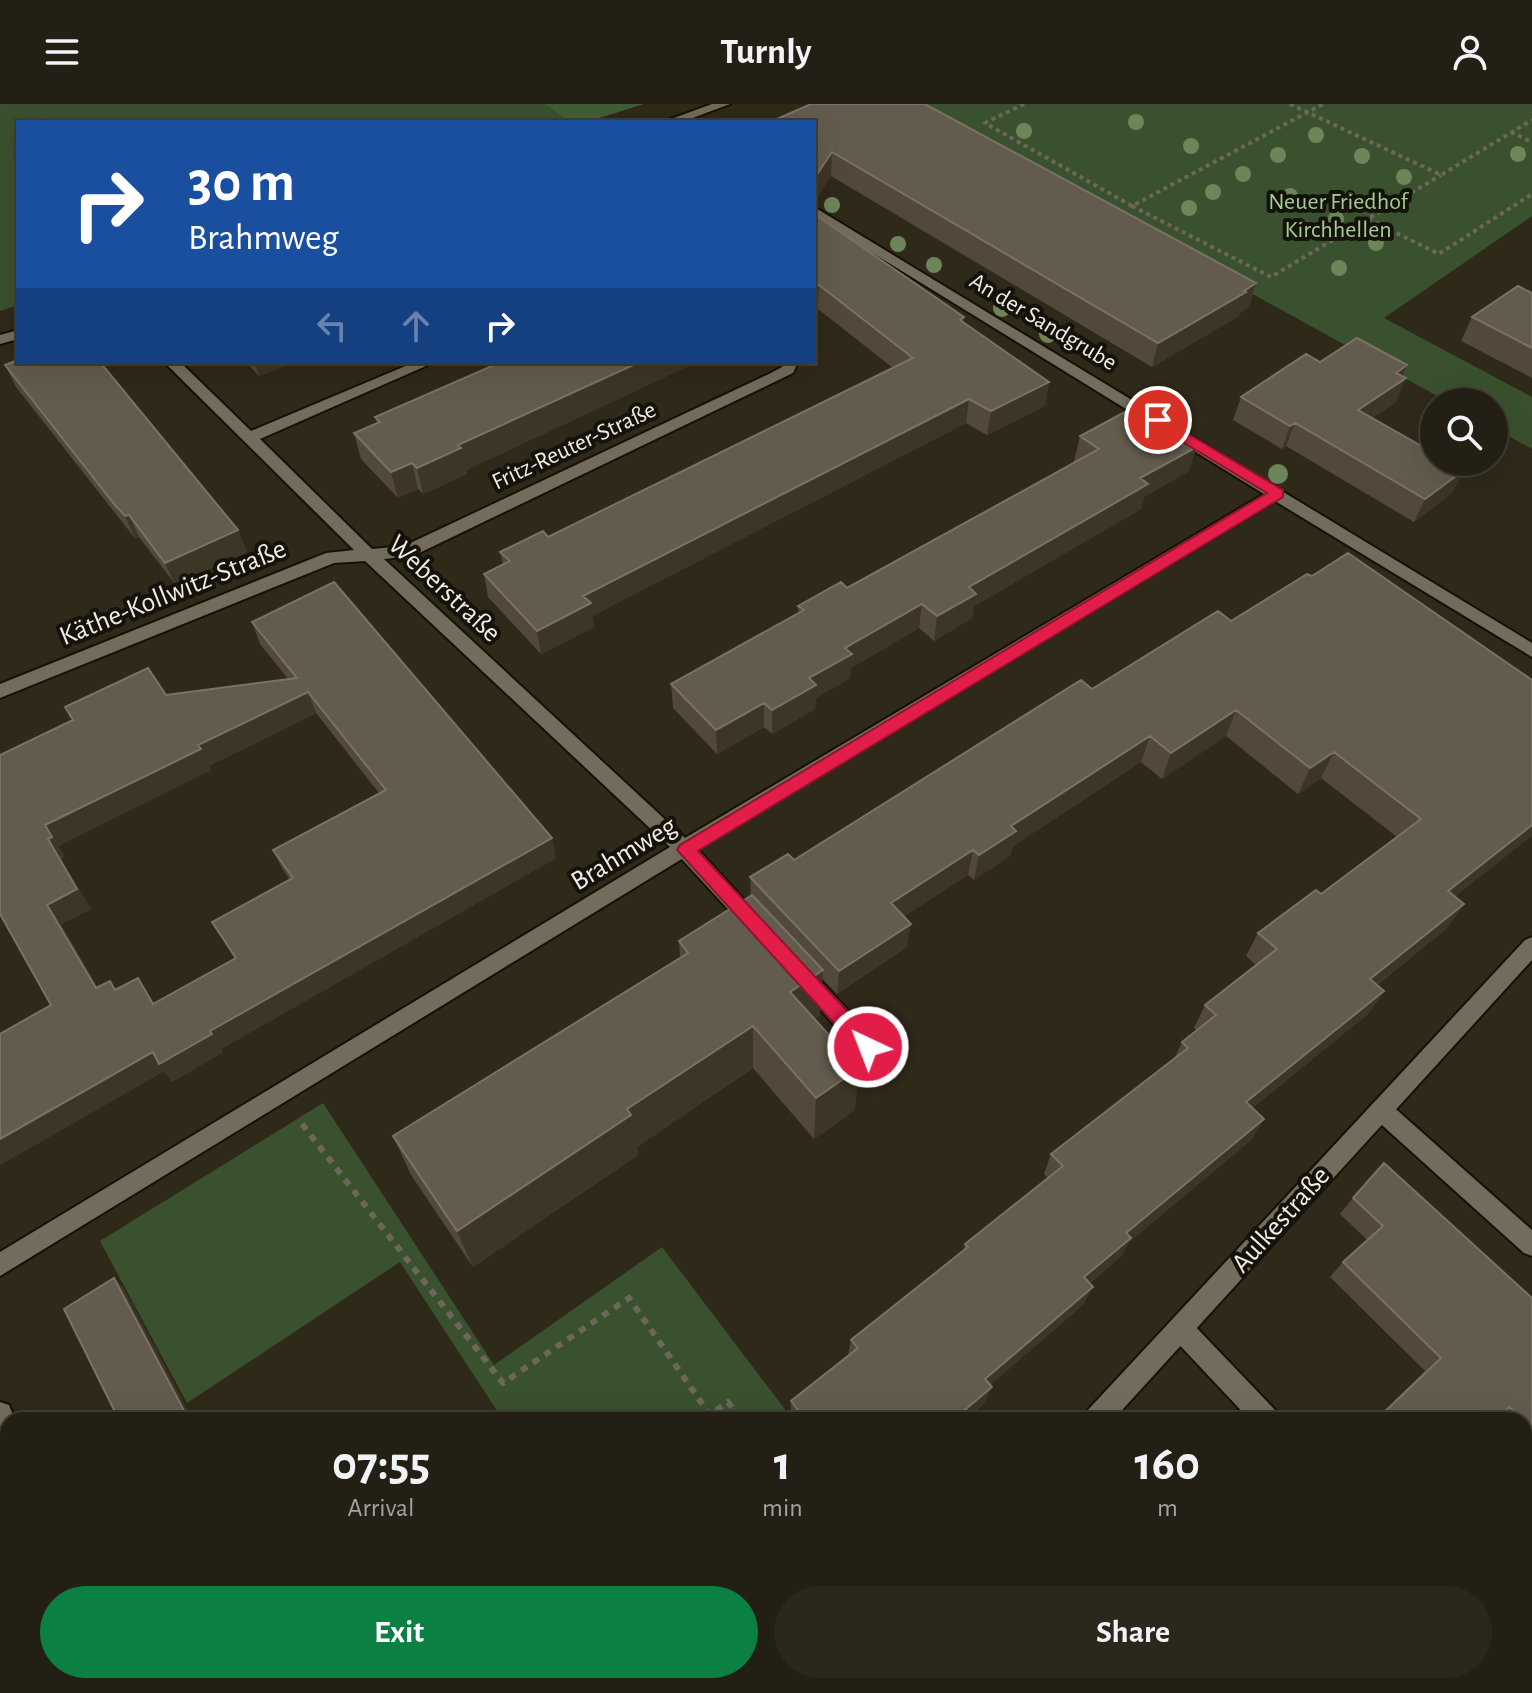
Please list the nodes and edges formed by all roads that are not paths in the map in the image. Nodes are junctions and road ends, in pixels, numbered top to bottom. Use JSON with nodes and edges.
{"nodes":[{"id":1,"x":724,"y":104,"type":"edge"},
{"id":2,"x":675,"y":120,"type":"edge"},
{"id":3,"x":816,"y":212,"type":"edge"},
{"id":4,"x":173,"y":364,"type":"edge"},
{"id":5,"x":423,"y":364,"type":"edge"},
{"id":6,"x":790,"y":364,"type":"edge"},
{"id":7,"x":249,"y":438,"type":"junction"},
{"id":8,"x":1277,"y":493,"type":"junction"},
{"id":9,"x":368,"y":554,"type":"junction"},
{"id":10,"x":1532,"y":651,"type":"edge"},
{"id":11,"x":0,"y":691,"type":"edge"},
{"id":12,"x":686,"y":850,"type":"junction"},
{"id":13,"x":771,"y":943,"type":"edge"},
{"id":14,"x":1532,"y":946,"type":"edge"},
{"id":15,"x":793,"y":966,"type":"edge"},
{"id":16,"x":868,"y":1047,"type":"dead end"},
{"id":17,"x":1381,"y":1110,"type":"junction"},
{"id":18,"x":1532,"y":1245,"type":"edge"},
{"id":19,"x":0,"y":1265,"type":"edge"},
{"id":20,"x":1181,"y":1329,"type":"junction"},
{"id":21,"x":1103,"y":1412,"type":"edge"},
{"id":22,"x":1259,"y":1412,"type":"edge"}],
"edges":[{"from":1,"to":2,"type":"street"},
{"from":3,"to":8,"type":"street","name":"An der Sandgrube"},
{"from":4,"to":7,"type":"street","name":"Weberstraße"},
{"from":5,"to":7,"type":"street"},
{"from":6,"to":9,"type":"street","name":"Fritz-Reuter-Straße"},
{"from":7,"to":9,"type":"street","name":"Weberstraße"},
{"from":8,"to":10,"type":"street","name":"An der Sandgrube"},
{"from":8,"to":12,"type":"street","name":"Brahmweg"},
{"from":9,"to":11,"type":"street","name":"Käthe-Kollwitz-Straße"},
{"from":9,"to":12,"type":"street","name":"Weberstraße"},
{"from":12,"to":13,"type":"street","name":"Weberstraße"},
{"from":12,"to":19,"type":"street","name":"Brahmweg"},
{"from":14,"to":17,"type":"street","name":"Aulkestraße"},
{"from":15,"to":16,"type":"street"},
{"from":17,"to":18,"type":"street"},
{"from":17,"to":20,"type":"street","name":"Aulkestraße"},
{"from":20,"to":21,"type":"street","name":"Aulkestraße"},
{"from":20,"to":22,"type":"street"}]}
